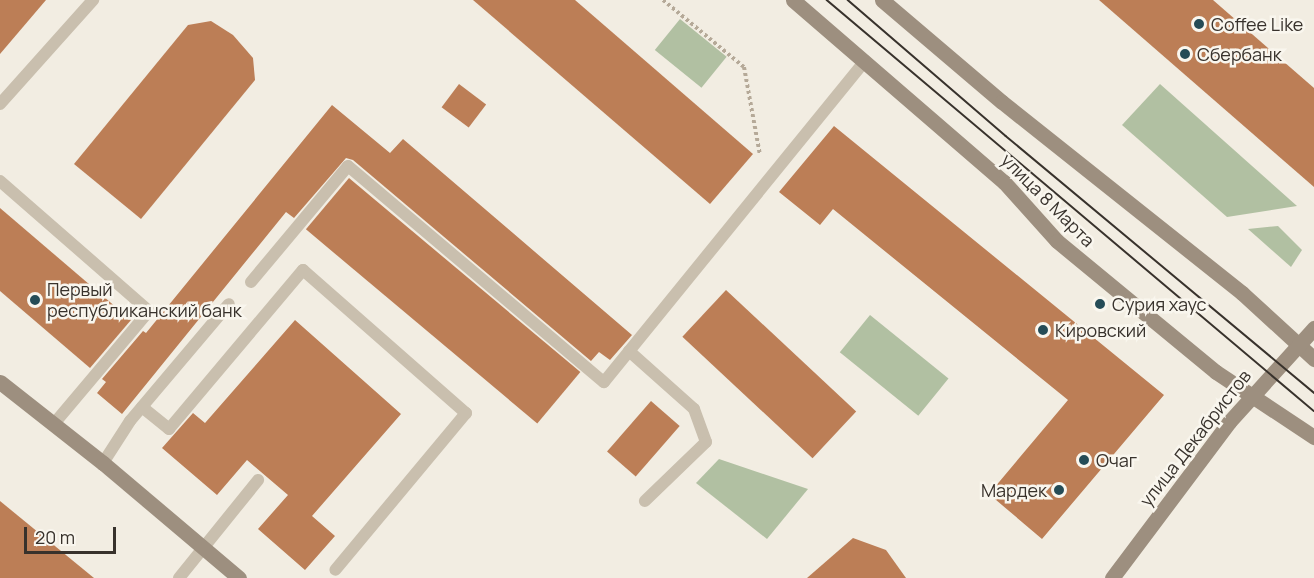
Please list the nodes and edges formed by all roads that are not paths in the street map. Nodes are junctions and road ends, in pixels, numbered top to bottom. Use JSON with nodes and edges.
{"nodes":[{"id":1,"x":93,"y":0,"type":"edge"},
{"id":2,"x":793,"y":0,"type":"edge"},
{"id":3,"x":882,"y":0,"type":"edge"},
{"id":4,"x":865,"y":61,"type":"junction"},
{"id":5,"x":0,"y":104,"type":"edge"},
{"id":6,"x":0,"y":181,"type":"edge"},
{"id":7,"x":251,"y":282,"type":"dead end"},
{"id":8,"x":229,"y":304,"type":"dead end"},
{"id":9,"x":1314,"y":328,"type":"edge"},
{"id":10,"x":1298,"y":344,"type":"junction"},
{"id":11,"x":629,"y":351,"type":"junction"},
{"id":12,"x":1314,"y":359,"type":"edge"},
{"id":13,"x":0,"y":382,"type":"edge"},
{"id":14,"x":1252,"y":396,"type":"junction"},
{"id":15,"x":142,"y":407,"type":"junction"},
{"id":16,"x":53,"y":425,"type":"junction"},
{"id":17,"x":1314,"y":437,"type":"edge"},
{"id":18,"x":103,"y":463,"type":"junction"},
{"id":19,"x":258,"y":480,"type":"dead end"},
{"id":20,"x":645,"y":501,"type":"dead end"},
{"id":21,"x":203,"y":548,"type":"junction"},
{"id":22,"x":335,"y":570,"type":"dead end"},
{"id":23,"x":179,"y":578,"type":"edge"},
{"id":24,"x":238,"y":578,"type":"edge"},
{"id":25,"x":1112,"y":578,"type":"edge"}],
"edges":[{"from":1,"to":5,"type":"lane"},
{"from":2,"to":4,"type":"main road","name":"улица 8 Марта"},
{"from":3,"to":10,"type":"main road"},
{"from":4,"to":11,"type":"lane"},
{"from":4,"to":14,"type":"main road","name":"улица 8 Марта"},
{"from":6,"to":16,"type":"lane"},
{"from":7,"to":11,"type":"lane"},
{"from":8,"to":15,"type":"lane"},
{"from":9,"to":10,"type":"main road","name":"улица Декабристов"},
{"from":10,"to":12,"type":"main road"},
{"from":10,"to":14,"type":"main road","name":"улица Декабристов"},
{"from":11,"to":20,"type":"lane"},
{"from":13,"to":16,"type":"main road"},
{"from":14,"to":17,"type":"main road","name":"улица 8 Марта"},
{"from":14,"to":25,"type":"main road","name":"улица Декабристов"},
{"from":15,"to":18,"type":"lane"},
{"from":15,"to":22,"type":"lane"},
{"from":16,"to":18,"type":"main road"},
{"from":18,"to":21,"type":"main road"},
{"from":19,"to":21,"type":"lane"},
{"from":21,"to":23,"type":"lane"},
{"from":21,"to":24,"type":"main road"}]}
